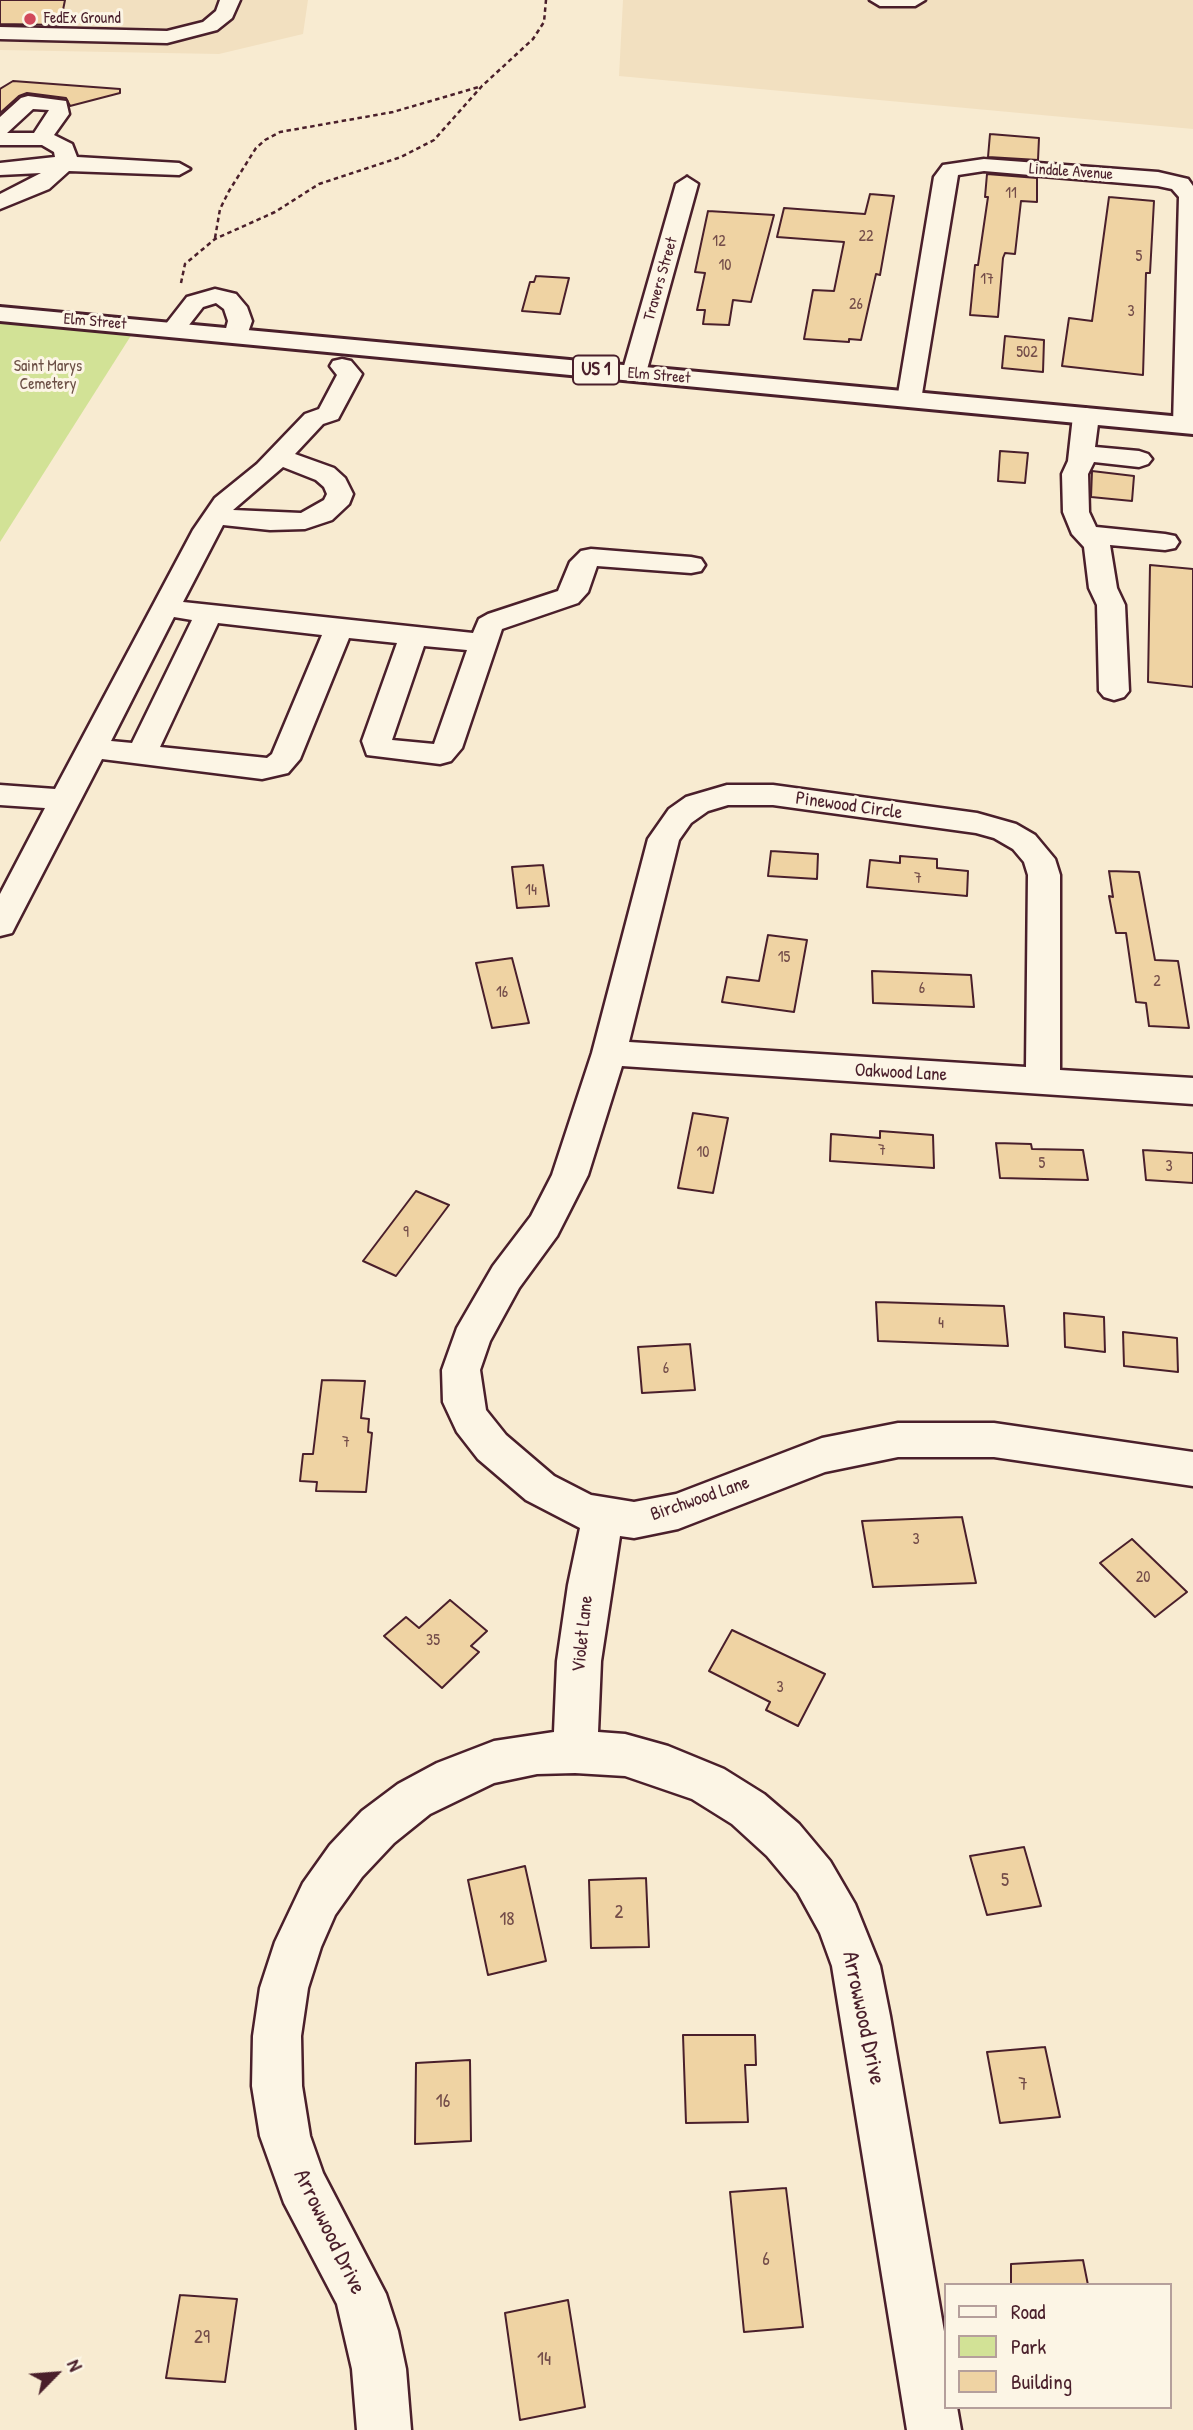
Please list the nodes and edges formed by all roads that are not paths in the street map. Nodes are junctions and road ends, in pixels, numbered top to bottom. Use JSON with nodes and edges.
{"nodes":[{"id":1,"x":230,"y":0,"type":"edge"},
{"id":2,"x":880,"y":0,"type":"edge"},
{"id":3,"x":915,"y":0,"type":"edge"},
{"id":4,"x":0,"y":33,"type":"edge"},
{"id":5,"x":0,"y":128,"type":"edge"},
{"id":6,"x":0,"y":139,"type":"edge"},
{"id":7,"x":40,"y":139,"type":"junction"},
{"id":8,"x":64,"y":164,"type":"junction"},
{"id":9,"x":0,"y":169,"type":"edge"},
{"id":10,"x":179,"y":169,"type":"dead end"},
{"id":11,"x":687,"y":184,"type":"dead end"},
{"id":12,"x":0,"y":202,"type":"edge"},
{"id":13,"x":0,"y":314,"type":"edge"},
{"id":14,"x":179,"y":323,"type":"junction"},
{"id":15,"x":236,"y":336,"type":"junction"},
{"id":16,"x":347,"y":356,"type":"junction"},
{"id":17,"x":634,"y":373,"type":"junction"},
{"id":18,"x":909,"y":400,"type":"junction"},
{"id":19,"x":1086,"y":416,"type":"junction"},
{"id":20,"x":1189,"y":426,"type":"edge"},
{"id":21,"x":1082,"y":453,"type":"junction"},
{"id":22,"x":279,"y":457,"type":"junction"},
{"id":23,"x":1139,"y":459,"type":"dead end"},
{"id":24,"x":216,"y":516,"type":"junction"},
{"id":25,"x":1085,"y":534,"type":"junction"},
{"id":26,"x":1165,"y":542,"type":"dead end"},
{"id":27,"x":691,"y":565,"type":"dead end"},
{"id":28,"x":166,"y":608,"type":"junction"},
{"id":29,"x":209,"y":613,"type":"junction"},
{"id":30,"x":339,"y":629,"type":"junction"},
{"id":31,"x":413,"y":637,"type":"junction"},
{"id":32,"x":484,"y":643,"type":"junction"},
{"id":33,"x":1114,"y":691,"type":"dead end"},
{"id":34,"x":92,"y":748,"type":"junction"},
{"id":35,"x":142,"y":754,"type":"junction"},
{"id":36,"x":0,"y":795,"type":"edge"},
{"id":37,"x":65,"y":800,"type":"junction"},
{"id":38,"x":0,"y":925,"type":"edge"},
{"id":39,"x":609,"y":1054,"type":"junction"},
{"id":40,"x":1043,"y":1081,"type":"junction"},
{"id":41,"x":1193,"y":1091,"type":"edge"},
{"id":42,"x":1193,"y":1469,"type":"edge"},
{"id":43,"x":603,"y":1518,"type":"junction"},
{"id":44,"x":575,"y":1752,"type":"junction"},
{"id":45,"x":384,"y":2430,"type":"edge"},
{"id":46,"x":934,"y":2430,"type":"edge"}],
"edges":[{"from":1,"to":4,"type":"street"},
{"from":2,"to":3,"type":"street"},
{"from":5,"to":7,"type":"street"},
{"from":6,"to":7,"type":"street"},
{"from":7,"to":8,"type":"street"},
{"from":8,"to":9,"type":"street"},
{"from":8,"to":10,"type":"street"},
{"from":8,"to":12,"type":"street"},
{"from":11,"to":17,"type":"street","name":"Travers Street"},
{"from":13,"to":14,"type":"main road","name":"Elm Street","number":"US 1"},
{"from":14,"to":15,"type":"main road","name":"Elm Street","number":"US 1"},
{"from":14,"to":15,"type":"street"},
{"from":15,"to":16,"type":"main road","name":"Elm Street","number":"US 1"},
{"from":16,"to":17,"type":"main road","name":"Elm Street","number":"US 1"},
{"from":16,"to":22,"type":"street"},
{"from":17,"to":18,"type":"main road","name":"Elm Street","number":"US 1"},
{"from":18,"to":19,"type":"main road","name":"Elm Street","number":"US 1"},
{"from":18,"to":20,"type":"street","name":"Lindale Avenue"},
{"from":19,"to":20,"type":"main road","name":"Elm Street","number":"US 1"},
{"from":19,"to":21,"type":"street"},
{"from":21,"to":23,"type":"street"},
{"from":21,"to":25,"type":"street"},
{"from":22,"to":24,"type":"street"},
{"from":22,"to":24,"type":"street"},
{"from":24,"to":28,"type":"street"},
{"from":25,"to":26,"type":"street"},
{"from":25,"to":33,"type":"street"},
{"from":27,"to":32,"type":"street"},
{"from":28,"to":29,"type":"street"},
{"from":28,"to":34,"type":"street"},
{"from":29,"to":30,"type":"street"},
{"from":29,"to":35,"type":"street"},
{"from":30,"to":31,"type":"street"},
{"from":30,"to":35,"type":"street"},
{"from":31,"to":32,"type":"street"},
{"from":31,"to":32,"type":"street"},
{"from":34,"to":35,"type":"street"},
{"from":34,"to":37,"type":"street"},
{"from":36,"to":37,"type":"street"},
{"from":37,"to":38,"type":"street"},
{"from":39,"to":40,"type":"street","name":"Oakwood Lane"},
{"from":39,"to":40,"type":"street","name":"Pinewood Circle"},
{"from":39,"to":43,"type":"street","name":"Birchwood Lane"},
{"from":40,"to":41,"type":"street","name":"Oakwood Lane"},
{"from":42,"to":43,"type":"street","name":"Birchwood Lane"},
{"from":43,"to":44,"type":"street","name":"Violet Lane"},
{"from":44,"to":45,"type":"street","name":"Arrowwood Drive"},
{"from":44,"to":46,"type":"street","name":"Arrowwood Drive"}]}
